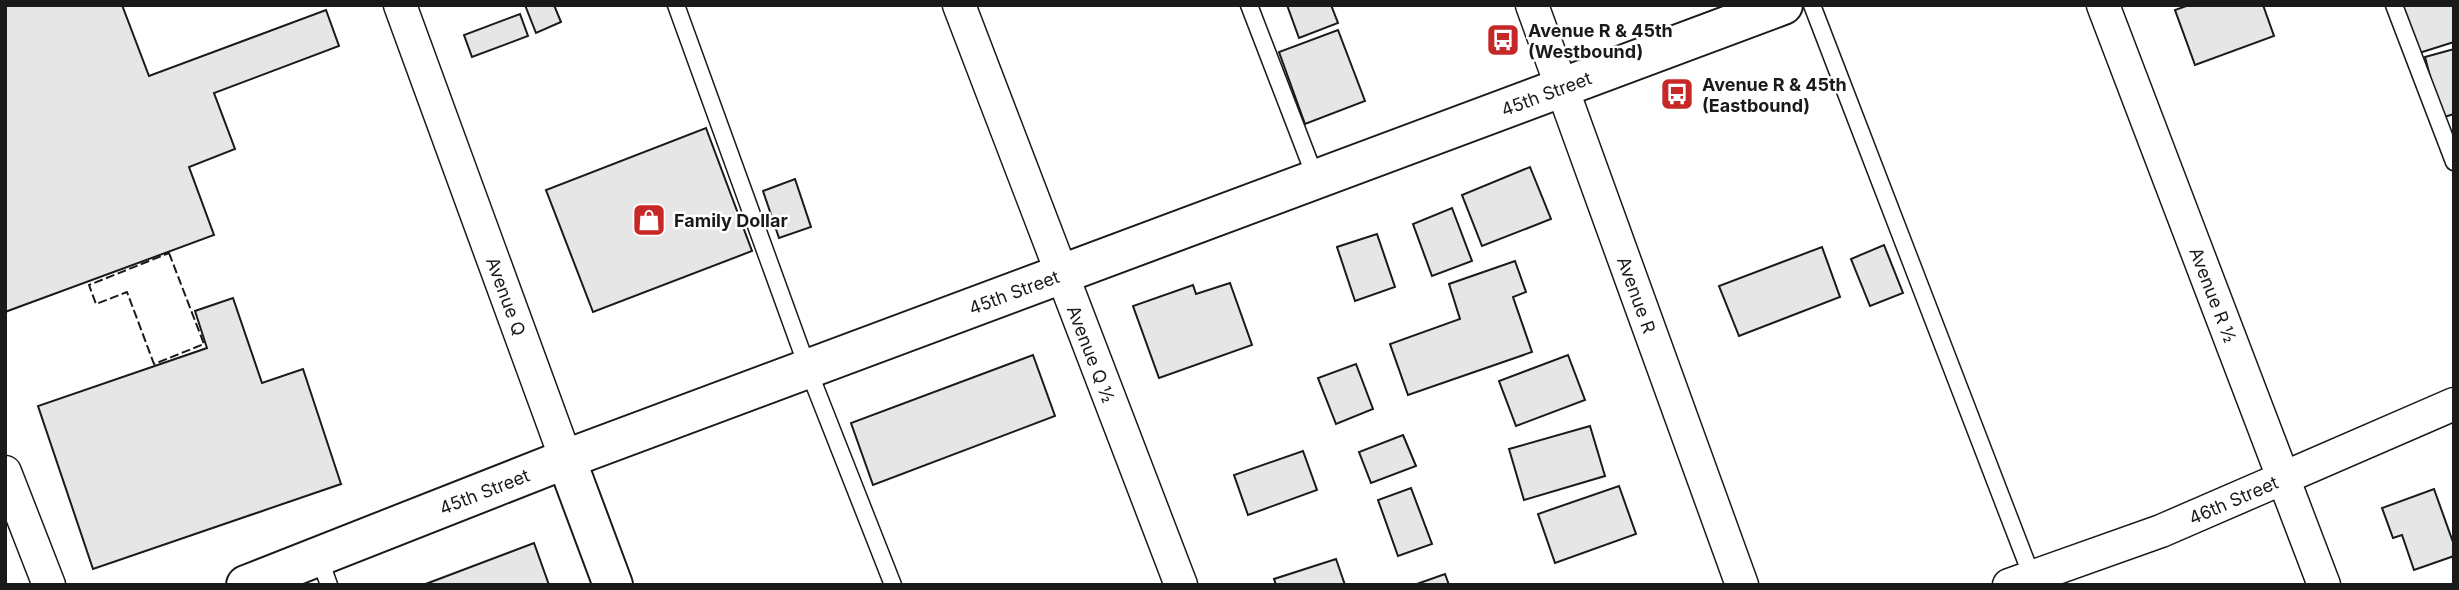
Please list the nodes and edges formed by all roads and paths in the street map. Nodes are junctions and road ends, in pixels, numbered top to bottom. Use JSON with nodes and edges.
{"nodes":[{"id":1,"x":400,"y":5,"type":"edge"},
{"id":2,"x":676,"y":5,"type":"edge"},
{"id":3,"x":959,"y":5,"type":"edge"},
{"id":4,"x":1249,"y":5,"type":"edge"},
{"id":5,"x":1532,"y":5,"type":"edge"},
{"id":6,"x":1783,"y":5,"type":"edge"},
{"id":7,"x":1812,"y":5,"type":"edge"},
{"id":8,"x":2103,"y":5,"type":"edge"},
{"id":9,"x":2394,"y":5,"type":"edge"},
{"id":10,"x":1563,"y":88,"type":"junction"},
{"id":11,"x":2454,"y":162,"type":"edge"},
{"id":12,"x":1317,"y":181,"type":"junction"},
{"id":13,"x":1061,"y":276,"type":"junction"},
{"id":14,"x":808,"y":369,"type":"junction"},
{"id":15,"x":2454,"y":404,"type":"edge"},
{"id":16,"x":566,"y":459,"type":"junction"},
{"id":17,"x":5,"y":472,"type":"edge"},
{"id":18,"x":2282,"y":480,"type":"junction"},
{"id":19,"x":324,"y":571,"type":"edge"},
{"id":20,"x":2025,"y":582,"type":"edge"},
{"id":21,"x":49,"y":585,"type":"edge"},
{"id":22,"x":246,"y":585,"type":"edge"},
{"id":23,"x":613,"y":585,"type":"edge"},
{"id":24,"x":893,"y":585,"type":"edge"},
{"id":25,"x":1181,"y":585,"type":"edge"},
{"id":26,"x":1742,"y":585,"type":"edge"},
{"id":27,"x":2324,"y":585,"type":"edge"}],
"edges":[{"from":1,"to":16,"type":"street","name":"Avenue Q"},
{"from":2,"to":14,"type":"lane"},
{"from":3,"to":13,"type":"street","name":"Avenue Q ½"},
{"from":4,"to":12,"type":"lane"},
{"from":5,"to":10,"type":"street","name":"Avenue R"},
{"from":6,"to":10,"type":"main road","name":"45th Street"},
{"from":7,"to":20,"type":"lane"},
{"from":8,"to":18,"type":"street","name":"Avenue R ½"},
{"from":9,"to":11,"type":"lane"},
{"from":10,"to":12,"type":"main road","name":"45th Street"},
{"from":10,"to":26,"type":"street","name":"Avenue R"},
{"from":12,"to":13,"type":"main road","name":"45th Street"},
{"from":13,"to":14,"type":"main road","name":"45th Street"},
{"from":13,"to":25,"type":"street","name":"Avenue Q ½"},
{"from":14,"to":16,"type":"main road","name":"45th Street"},
{"from":14,"to":24,"type":"lane"},
{"from":15,"to":18,"type":"street","name":"46th Street"},
{"from":16,"to":19,"type":"main road","name":"45th Street"},
{"from":16,"to":23,"type":"main road","name":"Avenue Q"},
{"from":17,"to":21,"type":"street"},
{"from":18,"to":20,"type":"street","name":"46th Street"},
{"from":18,"to":27,"type":"street","name":"Avenue R ½"},
{"from":19,"to":22,"type":"main road","name":"45th Street"}]}
